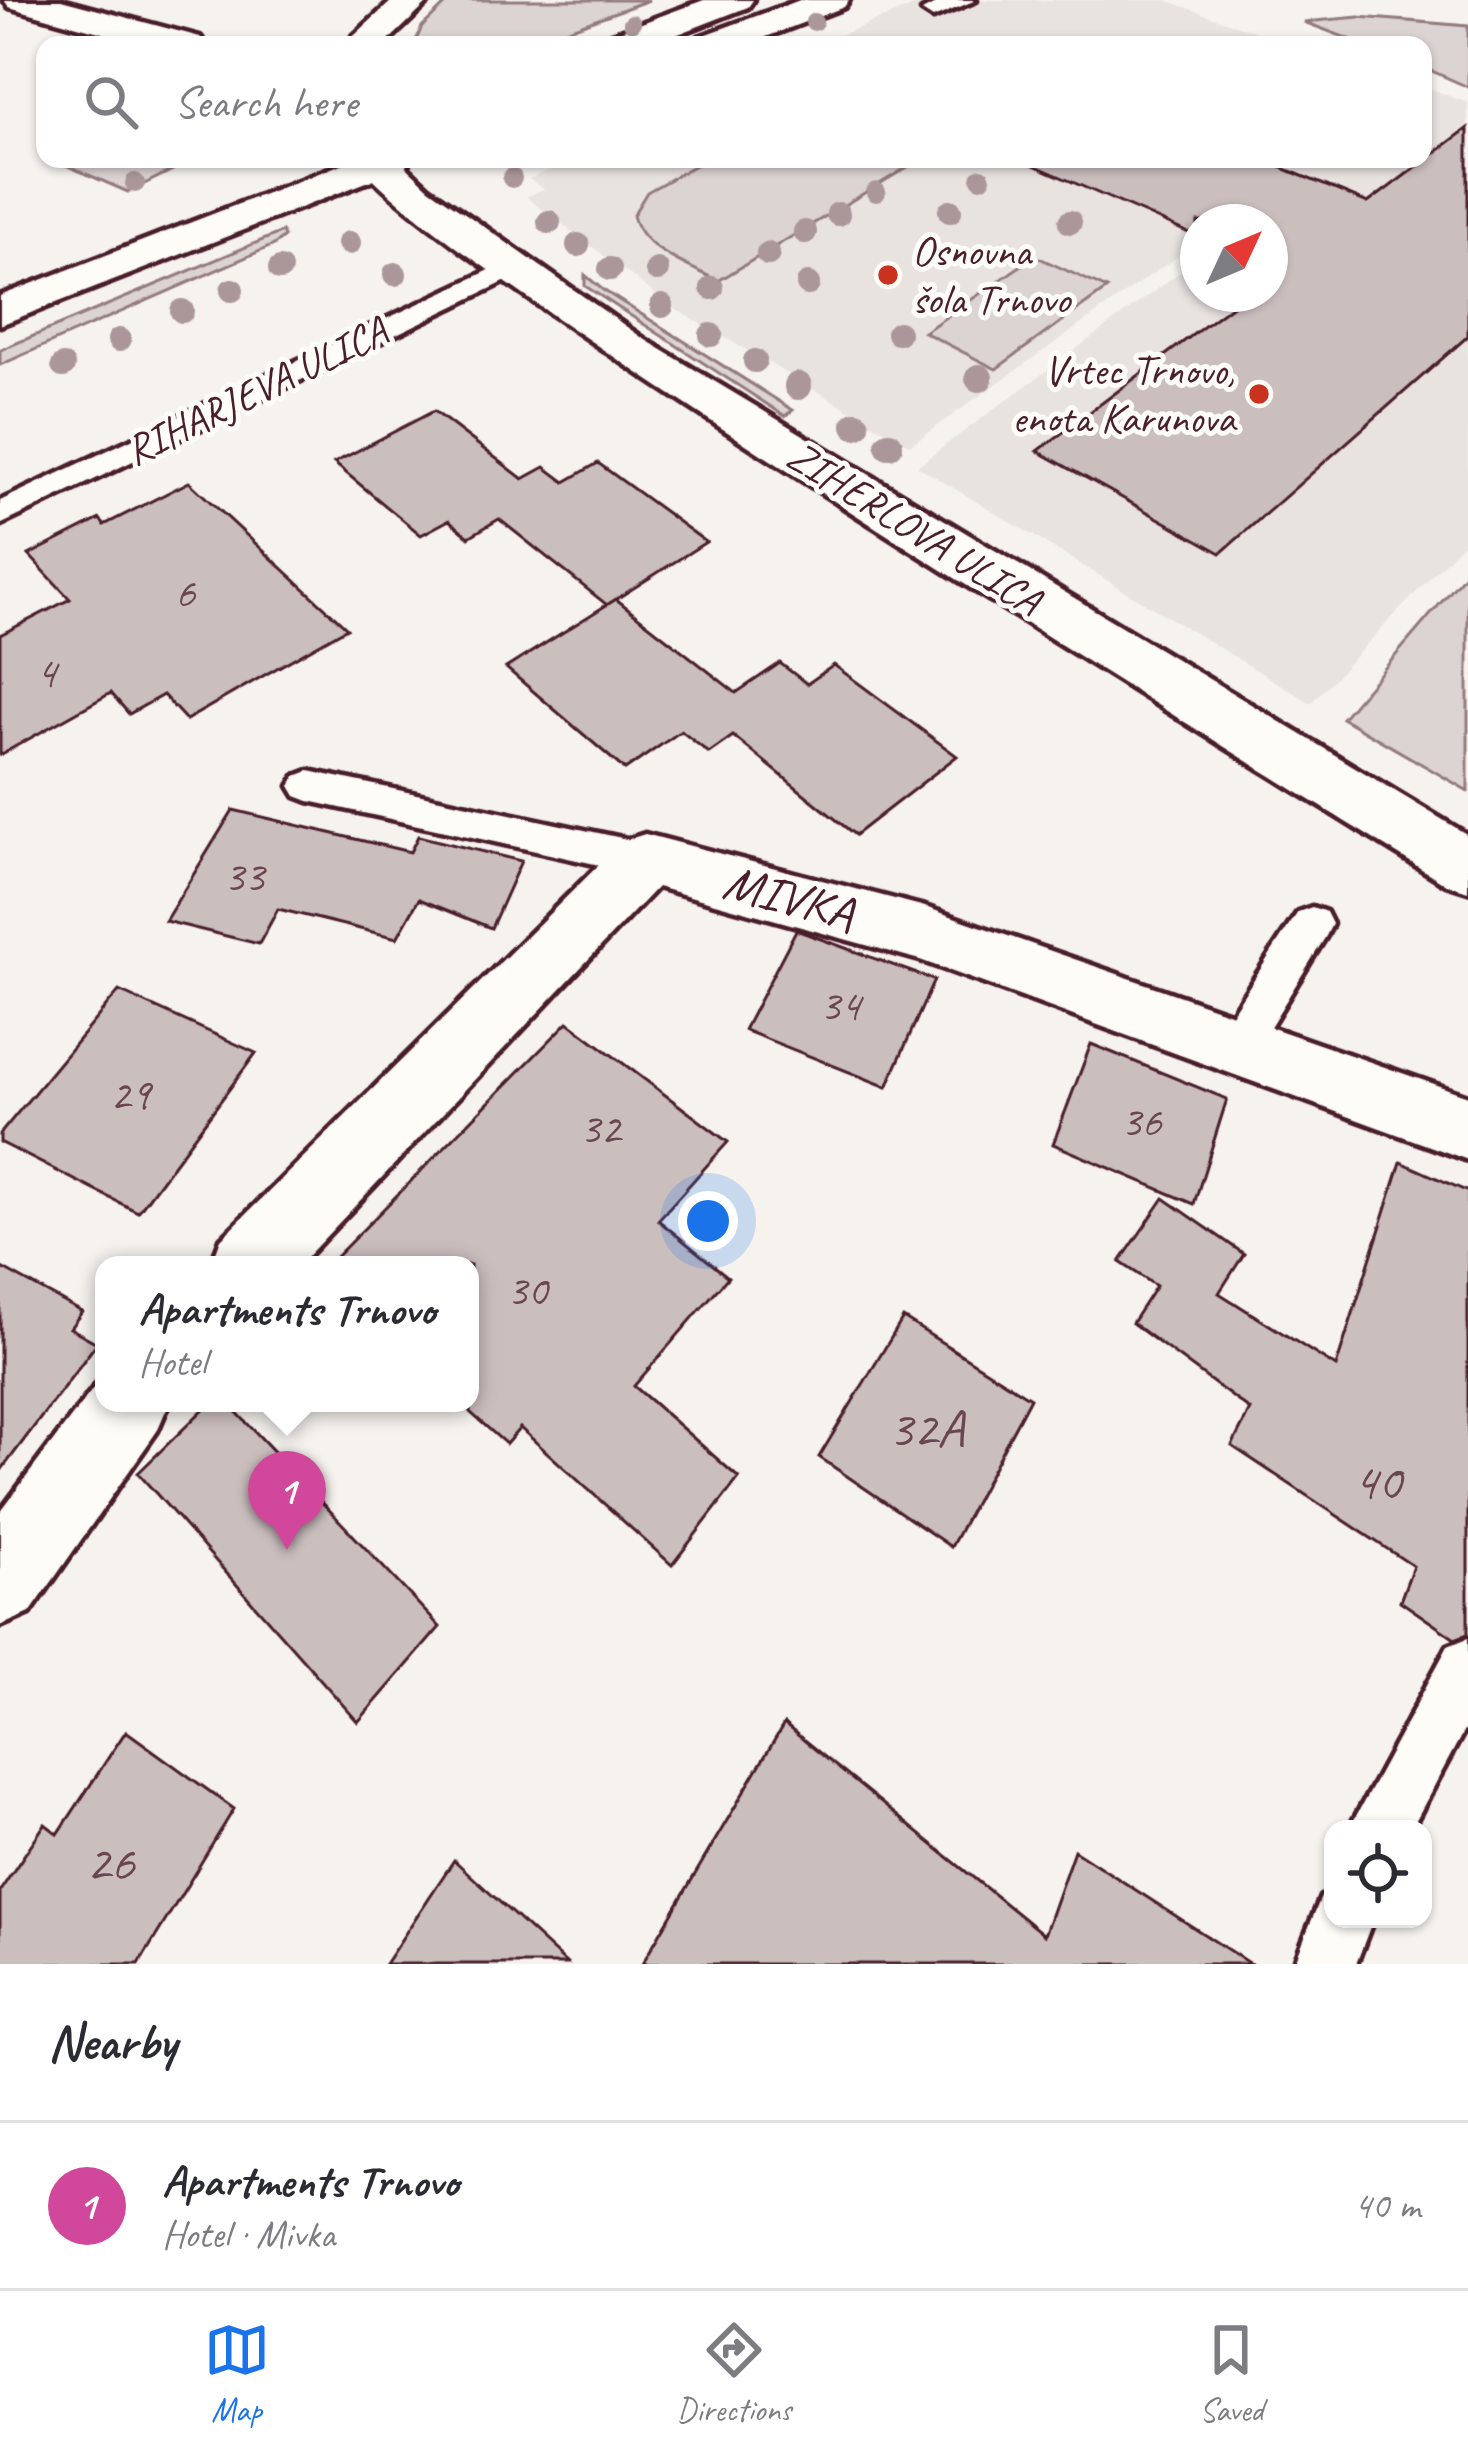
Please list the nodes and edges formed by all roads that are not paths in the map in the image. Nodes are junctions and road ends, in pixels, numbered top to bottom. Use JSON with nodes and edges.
{"nodes":[{"id":1,"x":21,"y":0,"type":"edge"},
{"id":2,"x":414,"y":0,"type":"edge"},
{"id":3,"x":736,"y":0,"type":"edge"},
{"id":4,"x":832,"y":0,"type":"edge"},
{"id":5,"x":964,"y":0,"type":"edge"},
{"id":6,"x":933,"y":11,"type":"dead end"},
{"id":7,"x":154,"y":36,"type":"edge"},
{"id":8,"x":372,"y":36,"type":"edge"},
{"id":9,"x":641,"y":36,"type":"edge"},
{"id":10,"x":736,"y":36,"type":"edge"},
{"id":11,"x":362,"y":168,"type":"edge"},
{"id":12,"x":389,"y":168,"type":"edge"},
{"id":13,"x":511,"y":268,"type":"junction"},
{"id":14,"x":0,"y":311,"type":"edge"},
{"id":15,"x":0,"y":514,"type":"edge"},
{"id":16,"x":309,"y":787,"type":"dead end"},
{"id":17,"x":645,"y":859,"type":"junction"},
{"id":18,"x":1468,"y":866,"type":"edge"},
{"id":19,"x":1312,"y":924,"type":"dead end"},
{"id":20,"x":1235,"y":1045,"type":"junction"},
{"id":21,"x":1468,"y":1128,"type":"edge"},
{"id":22,"x":257,"y":1256,"type":"edge"},
{"id":23,"x":123,"y":1412,"type":"edge"},
{"id":24,"x":0,"y":1583,"type":"edge"},
{"id":25,"x":1468,"y":1666,"type":"edge"},
{"id":26,"x":1384,"y":1820,"type":"edge"},
{"id":27,"x":1339,"y":1928,"type":"edge"},
{"id":28,"x":1325,"y":1964,"type":"edge"}],
"edges":[{"from":1,"to":7,"type":"street"},
{"from":2,"to":8,"type":"street"},
{"from":3,"to":9,"type":"street"},
{"from":4,"to":10,"type":"street"},
{"from":5,"to":6,"type":"lane"},
{"from":11,"to":14,"type":"street"},
{"from":12,"to":13,"type":"street","name":"ZIHERLOVA ULICA"},
{"from":13,"to":15,"type":"lane","name":"RIHARJEVA ULICA"},
{"from":13,"to":18,"type":"street","name":"ZIHERLOVA ULICA"},
{"from":16,"to":17,"type":"lane"},
{"from":17,"to":20,"type":"street","name":"MIVKA"},
{"from":17,"to":22,"type":"street"},
{"from":19,"to":20,"type":"lane"},
{"from":20,"to":21,"type":"street","name":"MIVKA"},
{"from":23,"to":24,"type":"street"},
{"from":25,"to":26,"type":"lane"},
{"from":27,"to":28,"type":"lane"}]}
